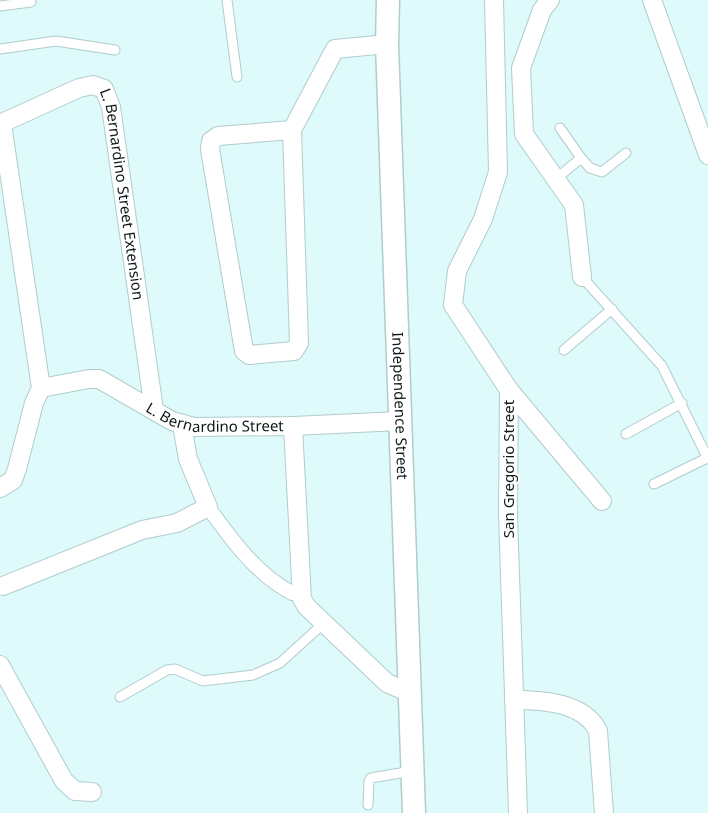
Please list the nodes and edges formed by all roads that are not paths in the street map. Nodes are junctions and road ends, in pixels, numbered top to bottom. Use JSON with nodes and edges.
{"nodes":[{"id":1,"x":227,"y":0,"type":"edge"},
{"id":2,"x":388,"y":0,"type":"edge"},
{"id":3,"x":494,"y":0,"type":"edge"},
{"id":4,"x":550,"y":0,"type":"edge"},
{"id":5,"x":652,"y":0,"type":"edge"},
{"id":6,"x":31,"y":2,"type":"dead end"},
{"id":7,"x":0,"y":6,"type":"edge"},
{"id":8,"x":387,"y":44,"type":"junction"},
{"id":9,"x":0,"y":49,"type":"edge"},
{"id":10,"x":115,"y":50,"type":"dead end"},
{"id":11,"x":237,"y":77,"type":"dead end"},
{"id":12,"x":1,"y":124,"type":"edge"},
{"id":13,"x":560,"y":128,"type":"dead end"},
{"id":14,"x":292,"y":130,"type":"junction"},
{"id":15,"x":626,"y":153,"type":"dead end"},
{"id":16,"x":708,"y":155,"type":"edge"},
{"id":17,"x":581,"y":158,"type":"junction"},
{"id":18,"x":557,"y":178,"type":"junction"},
{"id":19,"x":582,"y":277,"type":"joint"},
{"id":20,"x":612,"y":309,"type":"junction"},
{"id":21,"x":564,"y":350,"type":"dead end"},
{"id":22,"x":40,"y":388,"type":"junction"},
{"id":23,"x":509,"y":390,"type":"junction"},
{"id":24,"x":682,"y":403,"type":"junction"},
{"id":25,"x":154,"y":410,"type":"junction"},
{"id":26,"x":400,"y":421,"type":"junction"},
{"id":27,"x":182,"y":425,"type":"junction"},
{"id":28,"x":293,"y":426,"type":"junction"},
{"id":29,"x":626,"y":434,"type":"dead end"},
{"id":30,"x":708,"y":458,"type":"edge"},
{"id":31,"x":654,"y":484,"type":"dead end"},
{"id":32,"x":0,"y":488,"type":"edge"},
{"id":33,"x":602,"y":501,"type":"dead end"},
{"id":34,"x":208,"y":507,"type":"junction"},
{"id":35,"x":3,"y":586,"type":"dead end"},
{"id":36,"x":297,"y":596,"type":"junction"},
{"id":37,"x":324,"y":623,"type":"junction"},
{"id":38,"x":0,"y":664,"type":"edge"},
{"id":39,"x":410,"y":689,"type":"junction"},
{"id":40,"x":120,"y":697,"type":"dead end"},
{"id":41,"x":514,"y":700,"type":"junction"},
{"id":42,"x":412,"y":771,"type":"junction"},
{"id":43,"x":92,"y":792,"type":"dead end"},
{"id":44,"x":368,"y":805,"type":"dead end"},
{"id":45,"x":414,"y":813,"type":"edge"},
{"id":46,"x":518,"y":813,"type":"edge"},
{"id":47,"x":604,"y":813,"type":"edge"}],
"edges":[{"from":1,"to":11,"type":"lane"},
{"from":2,"to":8,"type":"street","name":"Independence Street"},
{"from":3,"to":23,"type":"street","name":"San Gregorio Street"},
{"from":4,"to":18,"type":"street"},
{"from":5,"to":16,"type":"street"},
{"from":6,"to":7,"type":"lane"},
{"from":8,"to":14,"type":"street"},
{"from":8,"to":26,"type":"street","name":"Independence Street"},
{"from":9,"to":10,"type":"lane"},
{"from":12,"to":22,"type":"street","name":"L. Bernardino Street Extension"},
{"from":12,"to":25,"type":"street","name":"L. Bernardino Street Extension"},
{"from":13,"to":17,"type":"lane"},
{"from":14,"to":14,"type":"street"},
{"from":15,"to":17,"type":"lane"},
{"from":17,"to":18,"type":"lane"},
{"from":18,"to":19,"type":"street"},
{"from":19,"to":20,"type":"lane"},
{"from":20,"to":21,"type":"lane"},
{"from":20,"to":24,"type":"lane"},
{"from":22,"to":25,"type":"street","name":"L. Bernardino Street"},
{"from":22,"to":32,"type":"street","name":"L. Bernardino Street Extension"},
{"from":23,"to":33,"type":"street"},
{"from":23,"to":41,"type":"street","name":"San Gregorio Street"},
{"from":24,"to":29,"type":"lane"},
{"from":24,"to":30,"type":"lane"},
{"from":25,"to":27,"type":"street","name":"L. Bernardino Street"},
{"from":26,"to":28,"type":"street","name":"L. Bernardino Street"},
{"from":26,"to":39,"type":"street","name":"Independence Street"},
{"from":27,"to":28,"type":"street","name":"L. Bernardino Street"},
{"from":27,"to":34,"type":"street"},
{"from":28,"to":36,"type":"street"},
{"from":30,"to":31,"type":"lane"},
{"from":34,"to":35,"type":"street"},
{"from":34,"to":36,"type":"street"},
{"from":36,"to":37,"type":"street"},
{"from":37,"to":39,"type":"street"},
{"from":37,"to":40,"type":"lane"},
{"from":38,"to":43,"type":"street"},
{"from":39,"to":42,"type":"street","name":"Independence Street"},
{"from":41,"to":46,"type":"street","name":"San Gregorio Street"},
{"from":41,"to":47,"type":"street"},
{"from":42,"to":44,"type":"lane"},
{"from":42,"to":45,"type":"street","name":"Independence Street"}]}
